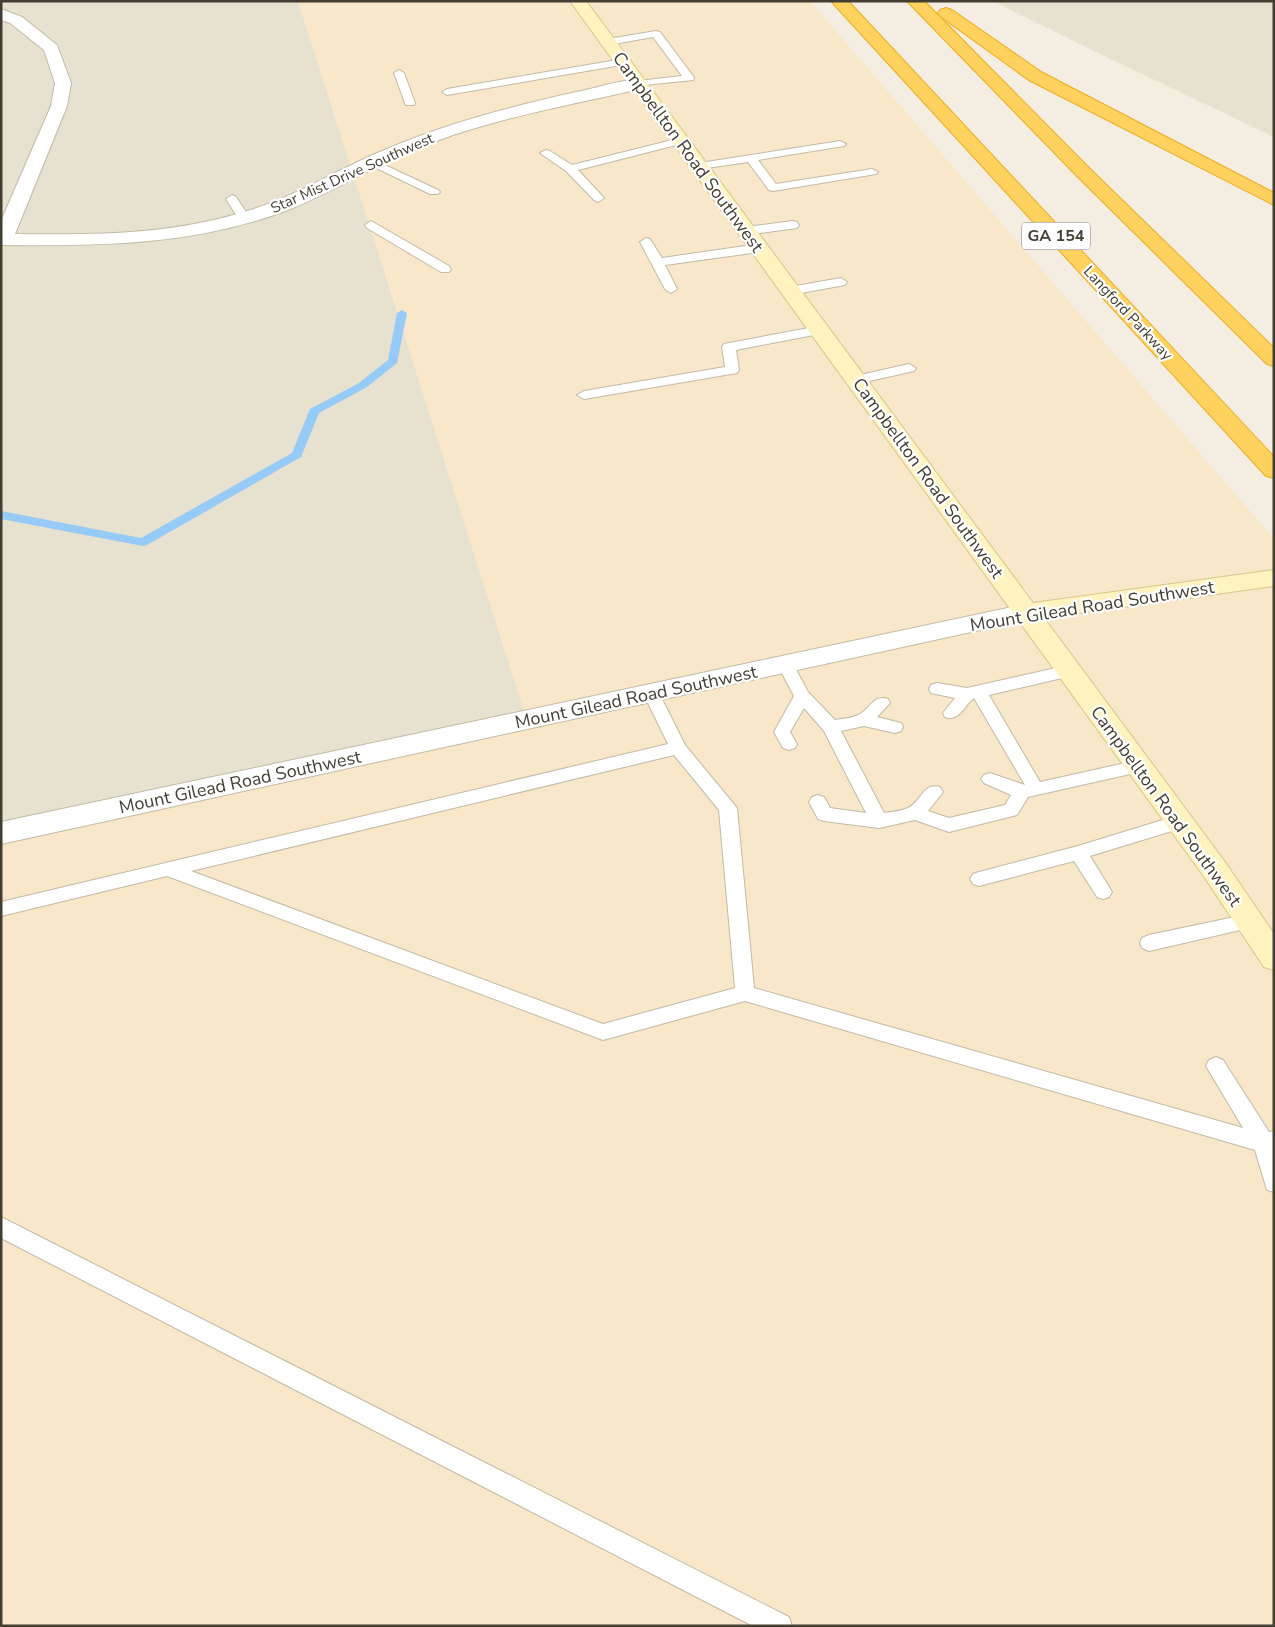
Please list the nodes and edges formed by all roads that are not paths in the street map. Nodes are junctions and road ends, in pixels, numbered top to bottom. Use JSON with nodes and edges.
{"nodes":[{"id":1,"x":578,"y":1,"type":"edge"},
{"id":2,"x":839,"y":1,"type":"edge"},
{"id":3,"x":915,"y":1,"type":"edge"},
{"id":4,"x":930,"y":1,"type":"edge"},
{"id":5,"x":1,"y":14,"type":"edge"},
{"id":6,"x":608,"y":42,"type":"junction"},
{"id":7,"x":623,"y":62,"type":"junction"},
{"id":8,"x":399,"y":73,"type":"dead end"},
{"id":9,"x":638,"y":84,"type":"junction"},
{"id":10,"x":447,"y":92,"type":"dead end"},
{"id":11,"x":410,"y":103,"type":"dead end"},
{"id":12,"x":680,"y":141,"type":"junction"},
{"id":13,"x":840,"y":144,"type":"dead end"},
{"id":14,"x":546,"y":153,"type":"dead end"},
{"id":15,"x":751,"y":158,"type":"junction"},
{"id":16,"x":372,"y":162,"type":"junction"},
{"id":17,"x":700,"y":166,"type":"junction"},
{"id":18,"x":570,"y":170,"type":"junction"},
{"id":19,"x":872,"y":172,"type":"dead end"},
{"id":20,"x":434,"y":192,"type":"dead end"},
{"id":21,"x":598,"y":198,"type":"dead end"},
{"id":22,"x":232,"y":199,"type":"dead end"},
{"id":23,"x":1274,"y":200,"type":"edge"},
{"id":24,"x":244,"y":218,"type":"junction"},
{"id":25,"x":371,"y":225,"type":"dead end"},
{"id":26,"x":793,"y":225,"type":"dead end"},
{"id":27,"x":746,"y":231,"type":"junction"},
{"id":28,"x":2,"y":240,"type":"edge"},
{"id":29,"x":646,"y":242,"type":"dead end"},
{"id":30,"x":759,"y":248,"type":"junction"},
{"id":31,"x":658,"y":262,"type":"junction"},
{"id":32,"x":445,"y":269,"type":"dead end"},
{"id":33,"x":841,"y":282,"type":"dead end"},
{"id":34,"x":671,"y":289,"type":"dead end"},
{"id":35,"x":790,"y":291,"type":"junction"},
{"id":36,"x":819,"y":330,"type":"junction"},
{"id":37,"x":1274,"y":360,"type":"edge"},
{"id":38,"x":909,"y":368,"type":"dead end"},
{"id":39,"x":856,"y":380,"type":"junction"},
{"id":40,"x":584,"y":395,"type":"dead end"},
{"id":41,"x":1274,"y":471,"type":"edge"},
{"id":42,"x":1274,"y":578,"type":"edge"},
{"id":43,"x":1026,"y":612,"type":"junction"},
{"id":44,"x":785,"y":664,"type":"junction"},
{"id":45,"x":1069,"y":671,"type":"junction"},
{"id":46,"x":937,"y":689,"type":"dead end"},
{"id":47,"x":972,"y":692,"type":"junction"},
{"id":48,"x":651,"y":693,"type":"junction"},
{"id":49,"x":802,"y":696,"type":"junction"},
{"id":50,"x":882,"y":703,"type":"dead end"},
{"id":51,"x":951,"y":713,"type":"dead end"},
{"id":52,"x":864,"y":720,"type":"junction"},
{"id":53,"x":831,"y":727,"type":"junction"},
{"id":54,"x":895,"y":727,"type":"dead end"},
{"id":55,"x":789,"y":744,"type":"dead end"},
{"id":56,"x":678,"y":748,"type":"junction"},
{"id":57,"x":1139,"y":766,"type":"junction"},
{"id":58,"x":990,"y":779,"type":"dead end"},
{"id":59,"x":1029,"y":790,"type":"junction"},
{"id":60,"x":934,"y":792,"type":"dead end"},
{"id":61,"x":818,"y":802,"type":"dead end"},
{"id":62,"x":915,"y":813,"type":"junction"},
{"id":63,"x":879,"y":821,"type":"junction"},
{"id":64,"x":1179,"y":822,"type":"junction"},
{"id":65,"x":1,"y":834,"type":"edge"},
{"id":66,"x":1078,"y":853,"type":"junction"},
{"id":67,"x":167,"y":870,"type":"junction"},
{"id":68,"x":980,"y":879,"type":"dead end"},
{"id":69,"x":1103,"y":892,"type":"dead end"},
{"id":70,"x":1,"y":909,"type":"edge"},
{"id":71,"x":1249,"y":921,"type":"junction"},
{"id":72,"x":1149,"y":943,"type":"dead end"},
{"id":73,"x":1274,"y":958,"type":"edge"},
{"id":74,"x":745,"y":993,"type":"junction"},
{"id":75,"x":1216,"y":1066,"type":"dead end"},
{"id":76,"x":1269,"y":1142,"type":"edge"},
{"id":77,"x":1274,"y":1183,"type":"edge"},
{"id":78,"x":1,"y":1227,"type":"edge"},
{"id":79,"x":780,"y":1626,"type":"edge"}],
"edges":[{"from":1,"to":6,"type":"main road","name":"Campbellton Road Southwest"},
{"from":2,"to":41,"type":"highway","name":"Langford Parkway","number":"GA 154"},
{"from":3,"to":37,"type":"highway"},
{"from":4,"to":23,"type":"highway"},
{"from":5,"to":28,"type":"street"},
{"from":6,"to":7,"type":"main road","name":"Campbellton Road Southwest"},
{"from":6,"to":9,"type":"lane"},
{"from":7,"to":9,"type":"main road","name":"Campbellton Road Southwest"},
{"from":7,"to":10,"type":"lane"},
{"from":8,"to":11,"type":"lane"},
{"from":9,"to":12,"type":"main road","name":"Campbellton Road Southwest"},
{"from":9,"to":16,"type":"street","name":"Star Mist Drive Southwest"},
{"from":12,"to":17,"type":"main road","name":"Campbellton Road Southwest"},
{"from":12,"to":18,"type":"lane"},
{"from":13,"to":15,"type":"lane"},
{"from":14,"to":18,"type":"lane"},
{"from":15,"to":17,"type":"lane"},
{"from":15,"to":19,"type":"lane"},
{"from":16,"to":20,"type":"lane"},
{"from":16,"to":24,"type":"street","name":"Star Mist Drive Southwest"},
{"from":17,"to":27,"type":"main road","name":"Campbellton Road Southwest"},
{"from":18,"to":21,"type":"lane"},
{"from":22,"to":24,"type":"lane"},
{"from":24,"to":28,"type":"street","name":"Star Mist Drive Southwest"},
{"from":25,"to":32,"type":"lane"},
{"from":26,"to":27,"type":"lane"},
{"from":27,"to":30,"type":"main road","name":"Campbellton Road Southwest"},
{"from":29,"to":31,"type":"lane"},
{"from":30,"to":31,"type":"lane"},
{"from":30,"to":35,"type":"main road","name":"Campbellton Road Southwest"},
{"from":31,"to":34,"type":"lane"},
{"from":33,"to":35,"type":"lane"},
{"from":35,"to":36,"type":"main road","name":"Campbellton Road Southwest"},
{"from":36,"to":39,"type":"main road","name":"Campbellton Road Southwest"},
{"from":36,"to":40,"type":"lane"},
{"from":38,"to":39,"type":"lane"},
{"from":39,"to":43,"type":"main road","name":"Campbellton Road Southwest"},
{"from":42,"to":43,"type":"main road","name":"Mount Gilead Road Southwest"},
{"from":43,"to":44,"type":"street","name":"Mount Gilead Road Southwest"},
{"from":43,"to":45,"type":"main road","name":"Campbellton Road Southwest"},
{"from":44,"to":48,"type":"street","name":"Mount Gilead Road Southwest"},
{"from":44,"to":49,"type":"lane"},
{"from":45,"to":47,"type":"lane"},
{"from":45,"to":57,"type":"main road","name":"Campbellton Road Southwest"},
{"from":46,"to":47,"type":"lane"},
{"from":47,"to":51,"type":"lane"},
{"from":47,"to":59,"type":"lane"},
{"from":48,"to":56,"type":"lane"},
{"from":48,"to":65,"type":"street","name":"Mount Gilead Road Southwest"},
{"from":49,"to":53,"type":"lane"},
{"from":49,"to":55,"type":"lane"},
{"from":50,"to":52,"type":"lane"},
{"from":52,"to":53,"type":"lane"},
{"from":52,"to":54,"type":"lane"},
{"from":53,"to":63,"type":"lane"},
{"from":56,"to":67,"type":"lane"},
{"from":56,"to":74,"type":"lane"},
{"from":57,"to":59,"type":"lane"},
{"from":57,"to":64,"type":"main road","name":"Campbellton Road Southwest"},
{"from":58,"to":59,"type":"lane"},
{"from":59,"to":62,"type":"lane"},
{"from":60,"to":62,"type":"lane"},
{"from":61,"to":63,"type":"lane"},
{"from":62,"to":63,"type":"lane"},
{"from":64,"to":66,"type":"lane"},
{"from":64,"to":71,"type":"main road","name":"Campbellton Road Southwest"},
{"from":66,"to":68,"type":"lane"},
{"from":66,"to":69,"type":"lane"},
{"from":67,"to":70,"type":"lane"},
{"from":67,"to":74,"type":"lane"},
{"from":71,"to":72,"type":"lane"},
{"from":71,"to":73,"type":"main road","name":"Campbellton Road Southwest"},
{"from":74,"to":76,"type":"lane"},
{"from":75,"to":76,"type":"lane"},
{"from":76,"to":77,"type":"lane"},
{"from":78,"to":79,"type":"lane"}]}
